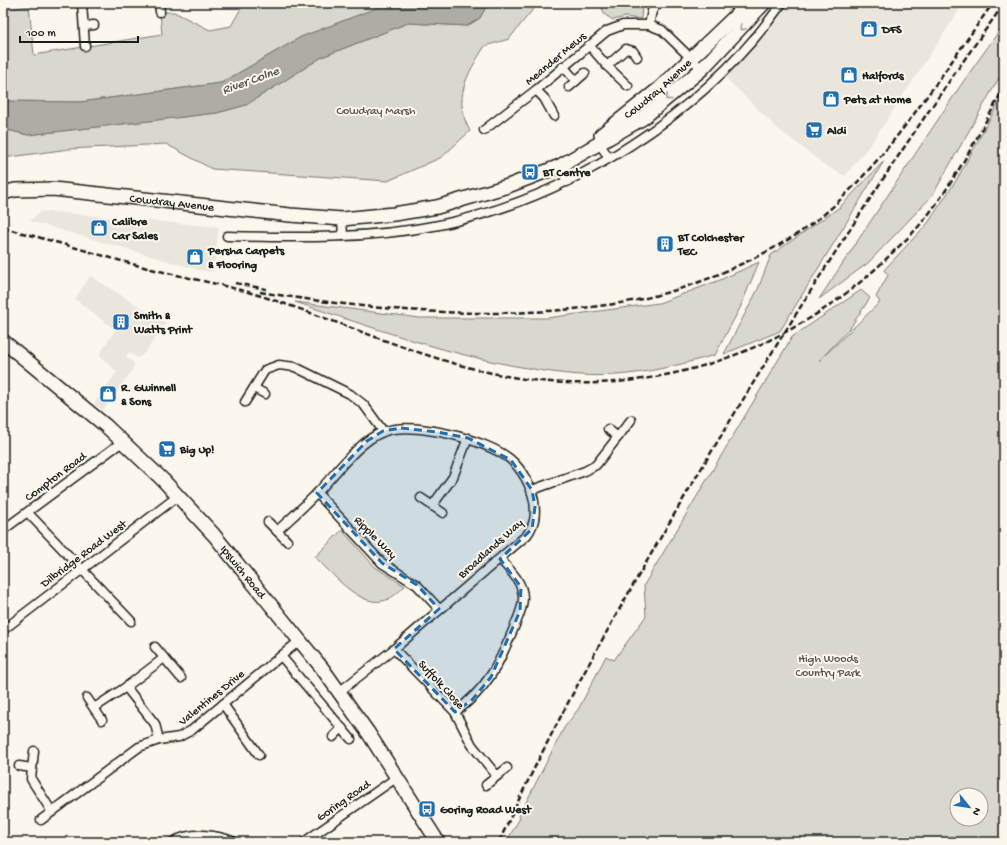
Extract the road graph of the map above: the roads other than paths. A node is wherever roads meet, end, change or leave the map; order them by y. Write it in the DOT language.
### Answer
graph roads {
  1 [pos="82,3"];
  2 [pos="159,3"];
  3 [pos="658,3"];
  4 [pos="749,3"];
  5 [pos="764,3"];
  6 [pos="782,3"];
  7 [pos="160,12"];
  8 [pos="94,25"];
  9 [pos="649,25"];
  10 [pos="84,26"];
  11 [pos="589,45"];
  12 [pos="86,46"];
  13 [pos="637,57"];
  14 [pos="690,59"];
  15 [pos="563,66"];
  16 [pos="606,66"];
  17 [pos="702,69"];
  18 [pos="585,74"];
  19 [pos="576,81"];
  20 [pos="628,86"];
  21 [pos="569,88"];
  22 [pos="536,90"];
  23 [pos="554,116"];
  24 [pos="484,130"];
  25 [pos="599,144"];
  26 [pos="610,157"];
  27 [pos="560,166"];
  28 [pos="567,182"];
  29 [pos="3,193"];
  30 [pos="342,219"];
  31 [pos="227,236"];
  32 [pos="343,236"];
  33 [pos="3,341"];
  34 [pos="254,388"];
  35 [pos="265,394"];
  36 [pos="245,402"];
  37 [pos="631,420"];
  38 [pos="608,429"];
  39 [pos="383,431"];
  40 [pos="618,437"];
  41 [pos="468,438"];
  42 [pos="122,442"];
  43 [pos="532,490"];
  44 [pos="317,493"];
  45 [pos="178,496"];
  46 [pos="421,498"];
  47 [pos="432,506"];
  48 [pos="443,513"];
  49 [pos="30,515"];
  50 [pos="268,522"];
  51 [pos="3,530"];
  52 [pos="277,531"];
  53 [pos="287,541"];
  54 [pos="500,558"];
  55 [pos="82,569"];
  56 [pos="440,609"];
  57 [pos="132,621"];
  58 [pos="3,630"];
  59 [pos="299,641"];
  60 [pos="155,647"];
  61 [pos="394,649"];
  62 [pos="281,656"];
  63 [pos="164,658"];
  64 [pos="182,678"];
  65 [pos="126,687"];
  66 [pos="339,692"];
  67 [pos="87,698"];
  68 [pos="223,704"];
  69 [pos="94,708"];
  70 [pos="455,712"];
  71 [pos="102,720"];
  72 [pos="342,728"];
  73 [pos="333,737"];
  74 [pos="351,739"];
  75 [pos="159,740"];
  76 [pos="34,751"];
  77 [pos="259,755"];
  78 [pos="19,766"];
  79 [pos="32,768"];
  80 [pos="507,768"];
  81 [pos="497,776"];
  82 [pos="396,778"];
  83 [pos="486,785"];
  84 [pos="52,812"];
  85 [pos="41,820"];
  86 [pos="173,842"];
  87 [pos="235,842"];
  88 [pos="304,842"];
  89 [pos="438,842"];
  1 -- 10 [label="street"];
  2 -- 7 [label="street"];
  3 -- 9 [label="street"];
  4 -- 14 [label="main road, Cowdray Avenue"];
  5 -- 17 [label="main road, Cowdray Avenue, one-way"];
  6 -- 26 [label="street"];
  8 -- 10 [label="street"];
  9 -- 11 [label="street, Meander Mews"];
  9 -- 14 [label="street"];
  10 -- 12 [label="street"];
  11 -- 15 [label="street, Meander Mews"];
  11 -- 16 [label="street"];
  13 -- 16 [label="street"];
  14 -- 17 [label="street"];
  14 -- 27 [label="main road, Cowdray Avenue"];
  15 -- 19 [label="street"];
  15 -- 22 [label="street, Meander Mews"];
  16 -- 20 [label="street"];
  17 -- 25 [label="main road, Cowdray Avenue, one-way"];
  18 -- 19 [label="street"];
  19 -- 21 [label="street"];
  22 -- 23 [label="street"];
  22 -- 24 [label="street, Meander Mews"];
  25 -- 26 [label="street"];
  25 -- 27 [label="main road, Cowdray Avenue"];
  26 -- 28 [label="street"];
  27 -- 28 [label="street"];
  27 -- 30 [label="main road, Cowdray Avenue"];
  28 -- 32 [label="street"];
  29 -- 30 [label="main road, Cowdray Avenue"];
  30 -- 32 [label="street"];
  31 -- 32 [label="street"];
  33 -- 42 [label="main road, Ipswich Road"];
  34 -- 35 [label="street"];
  34 -- 36 [label="street"];
  34 -- 39 [label="street"];
  37 -- 40 [label="street"];
  38 -- 40 [label="street"];
  39 -- 41 [label="street, Broadlands Way"];
  39 -- 44 [label="street, Broadlands Way"];
  40 -- 43 [label="street"];
  41 -- 43 [label="street, Broadlands Way"];
  41 -- 47 [label="street"];
  42 -- 45 [label="main road, Ipswich Road"];
  42 -- 51 [label="street, Compton Road"];
  43 -- 54 [label="street, Broadlands Way"];
  44 -- 52 [label="street, Broadlands Way"];
  44 -- 56 [label="street, Ripple Way"];
  45 -- 55 [label="street, Dilbridge Road West"];
  45 -- 59 [label="main road, Ipswich Road"];
  46 -- 47 [label="street"];
  47 -- 48 [label="street"];
  49 -- 55 [label="street"];
  50 -- 52 [label="street"];
  52 -- 53 [label="street"];
  54 -- 56 [label="street, Broadlands Way"];
  54 -- 70 [label="street"];
  55 -- 57 [label="street"];
  55 -- 58 [label="street, Dilbridge Road West"];
  56 -- 61 [label="street, Broadlands Way"];
  59 -- 62 [label="street, Valentines Drive"];
  59 -- 66 [label="main road, Ipswich Road"];
  60 -- 63 [label="street"];
  61 -- 66 [label="street, Broadlands Way"];
  61 -- 70 [label="street, Suffolk Close"];
  62 -- 68 [label="street, Valentines Drive"];
  62 -- 72 [label="street"];
  63 -- 64 [label="street"];
  63 -- 65 [label="street"];
  65 -- 69 [label="street"];
  65 -- 75 [label="street"];
  66 -- 82 [label="main road, Ipswich Road"];
  67 -- 69 [label="street"];
  68 -- 75 [label="street, Valentines Drive"];
  68 -- 77 [label="street"];
  69 -- 71 [label="street"];
  70 -- 81 [label="street, Suffolk Close"];
  72 -- 73 [label="street"];
  72 -- 74 [label="street"];
  75 -- 84 [label="street, Valentines Drive"];
  76 -- 79 [label="street"];
  78 -- 79 [label="street"];
  79 -- 84 [label="street"];
  80 -- 81 [label="street"];
  81 -- 83 [label="street"];
  82 -- 88 [label="street, Goring Road"];
  82 -- 89 [label="main road, Ipswich Road"];
  84 -- 85 [label="street, Valentines Drive"];
  86 -- 87 [label="street"];
}
